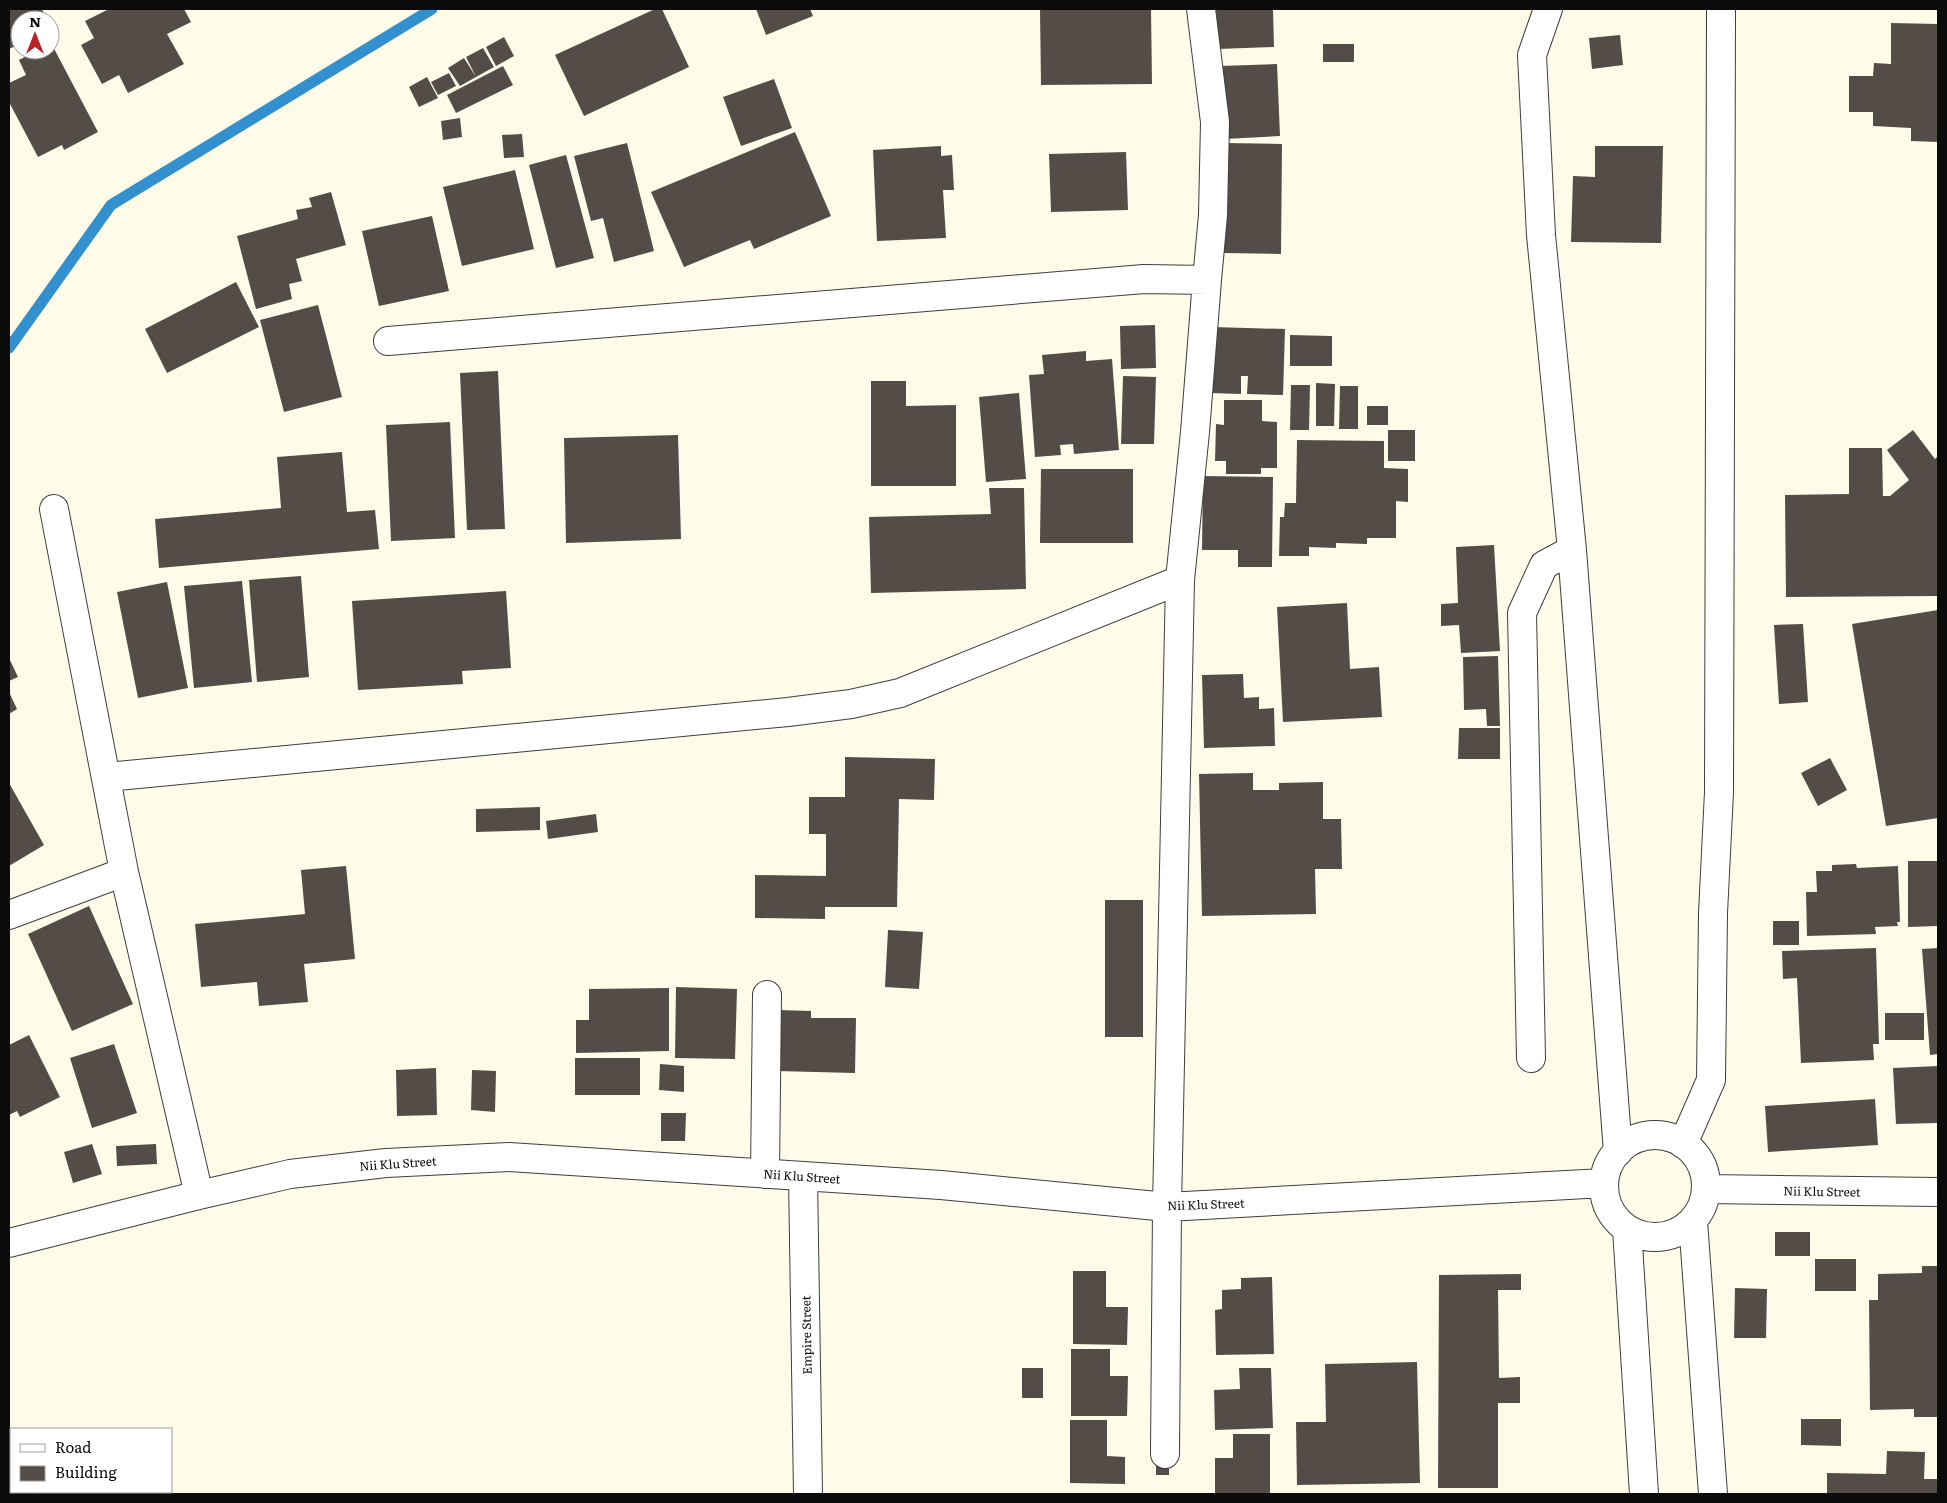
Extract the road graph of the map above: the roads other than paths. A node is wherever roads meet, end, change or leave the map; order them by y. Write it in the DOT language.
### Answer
graph roads {
  1 [pos="1201,9"];
  2 [pos="1548,9"];
  3 [pos="1722,9"];
  4 [pos="1208,280"];
  5 [pos="388,341"];
  6 [pos="54,509"];
  7 [pos="1572,550"];
  8 [pos="1180,580"];
  9 [pos="107,777"];
  10 [pos="124,872"];
  11 [pos="9,915"];
  12 [pos="767,995"];
  13 [pos="1531,1058"];
  14 [pos="1684,1144"];
  15 [pos="1618,1152"];
  16 [pos="765,1174"];
  17 [pos="803,1176"];
  18 [pos="1604,1183"];
  19 [pos="1706,1189"];
  20 [pos="1938,1192"];
  21 [pos="198,1195"];
  22 [pos="1167,1207"];
  23 [pos="1692,1222"];
  24 [pos="1627,1229"];
  25 [pos="9,1243"];
  26 [pos="1165,1454"];
  27 [pos="808,1494"];
  28 [pos="1644,1494"];
  29 [pos="1713,1494"];
  1 -- 4 [label="street"];
  2 -- 7 [label="street"];
  3 -- 14 [label="street"];
  4 -- 5 [label="street"];
  4 -- 8 [label="street"];
  6 -- 9 [label="street"];
  7 -- 13 [label="street"];
  7 -- 15 [label="street"];
  8 -- 9 [label="street"];
  8 -- 22 [label="street"];
  9 -- 10 [label="street"];
  10 -- 11 [label="street"];
  10 -- 21 [label="street"];
  12 -- 16 [label="street"];
  14 -- 15 [label="street"];
  14 -- 19 [label="street"];
  15 -- 18 [label="street"];
  16 -- 17 [label="street, Nii Klu Street"];
  16 -- 21 [label="street, Nii Klu Street"];
  17 -- 22 [label="street, Nii Klu Street"];
  17 -- 27 [label="street, Empire Street"];
  18 -- 22 [label="street, Nii Klu Street"];
  18 -- 24 [label="street"];
  19 -- 20 [label="street, Nii Klu Street"];
  19 -- 23 [label="street"];
  21 -- 25 [label="street, Nii Klu Street"];
  22 -- 26 [label="street"];
  23 -- 24 [label="street"];
  23 -- 29 [label="street"];
  24 -- 28 [label="street"];
}
